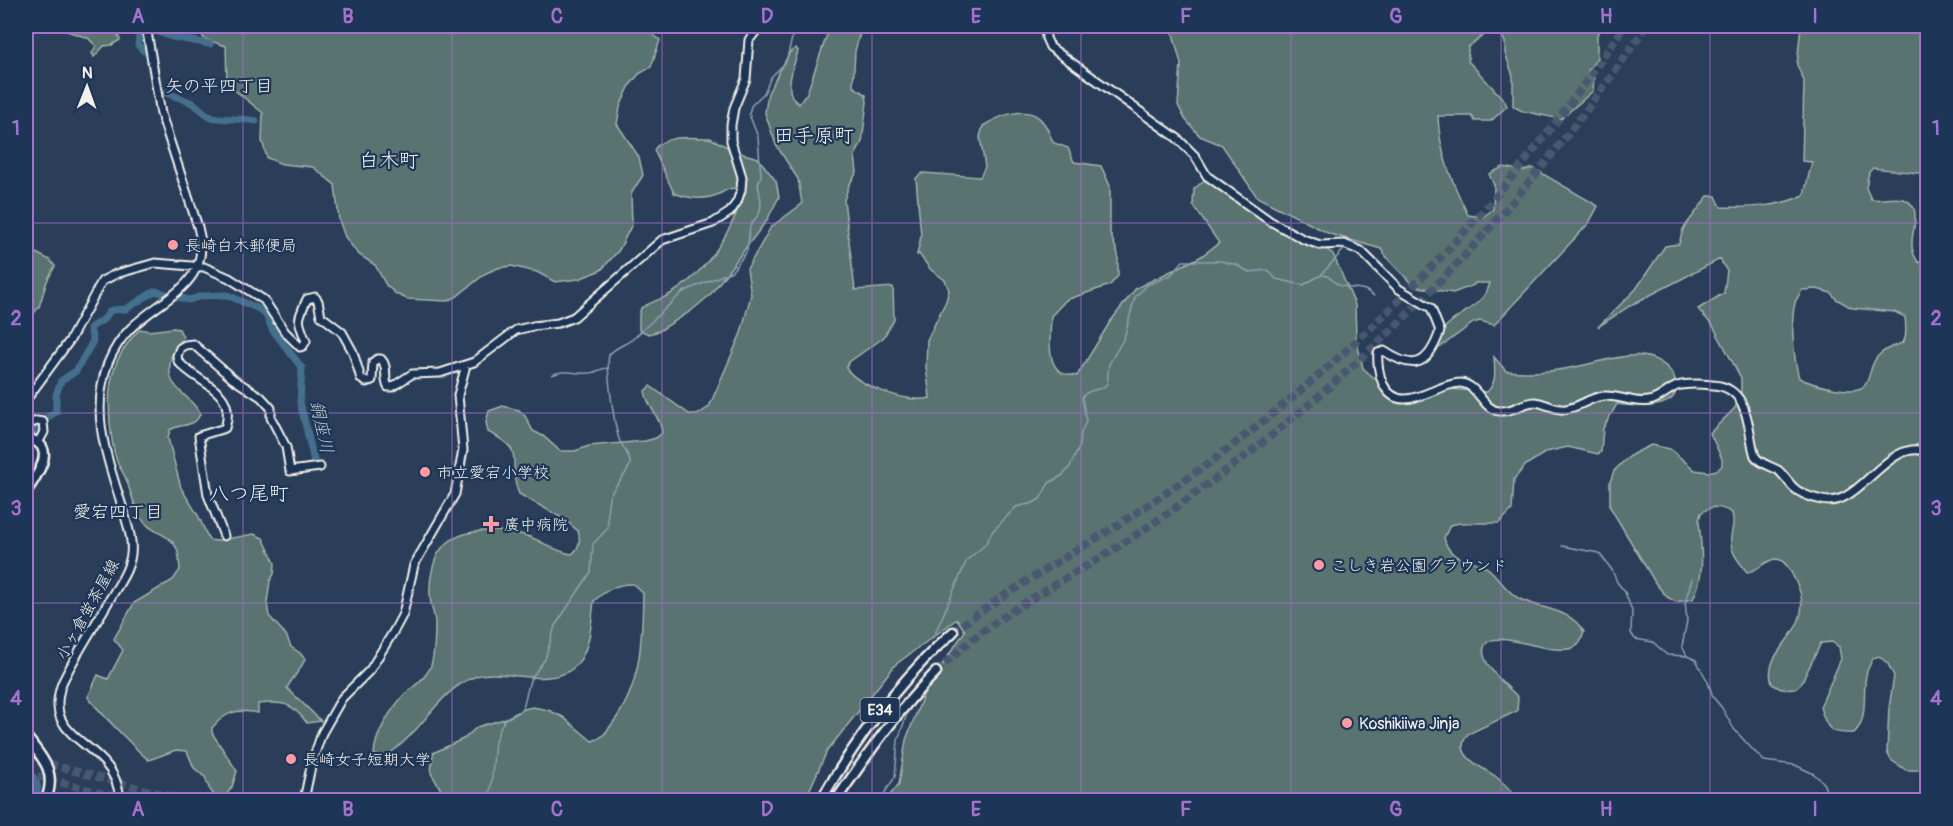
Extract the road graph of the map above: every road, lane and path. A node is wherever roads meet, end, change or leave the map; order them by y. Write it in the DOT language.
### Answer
graph roads {
  1 [pos="146,26"];
  2 [pos="760,26"];
  3 [pos="1045,26"];
  4 [pos="196,266"];
  5 [pos="466,365"];
  6 [pos="26,400"];
  7 [pos="26,425"];
  8 [pos="31,440"];
  9 [pos="1928,452"];
  10 [pos="320,467"];
  11 [pos="26,492"];
  12 [pos="224,536"];
  13 [pos="953,632"];
  14 [pos="936,672"];
  15 [pos="26,736"];
  16 [pos="859,766"];
  17 [pos="46,801"];
  18 [pos="120,801"];
  19 [pos="304,801"];
  20 [pos="821,801"];
  21 [pos="836,801"];
  22 [pos="843,801"];
  1 -- 4 [label="street, 小ヶ倉蛍茶屋線"];
  2 -- 5 [label="street"];
  3 -- 9 [label="street"];
  4 -- 5 [label="street"];
  4 -- 6 [label="street"];
  4 -- 18 [label="street, 小ヶ倉蛍茶屋線"];
  5 -- 19 [label="street"];
  7 -- 8 [label="street"];
  8 -- 11 [label="highway"];
  10 -- 12 [label="street"];
  13 -- 20 [label="highway, E34"];
  14 -- 16 [label="highway, E34"];
  15 -- 17 [label="highway"];
  16 -- 21 [label="highway, E34"];
  16 -- 22 [label="highway"];
}
